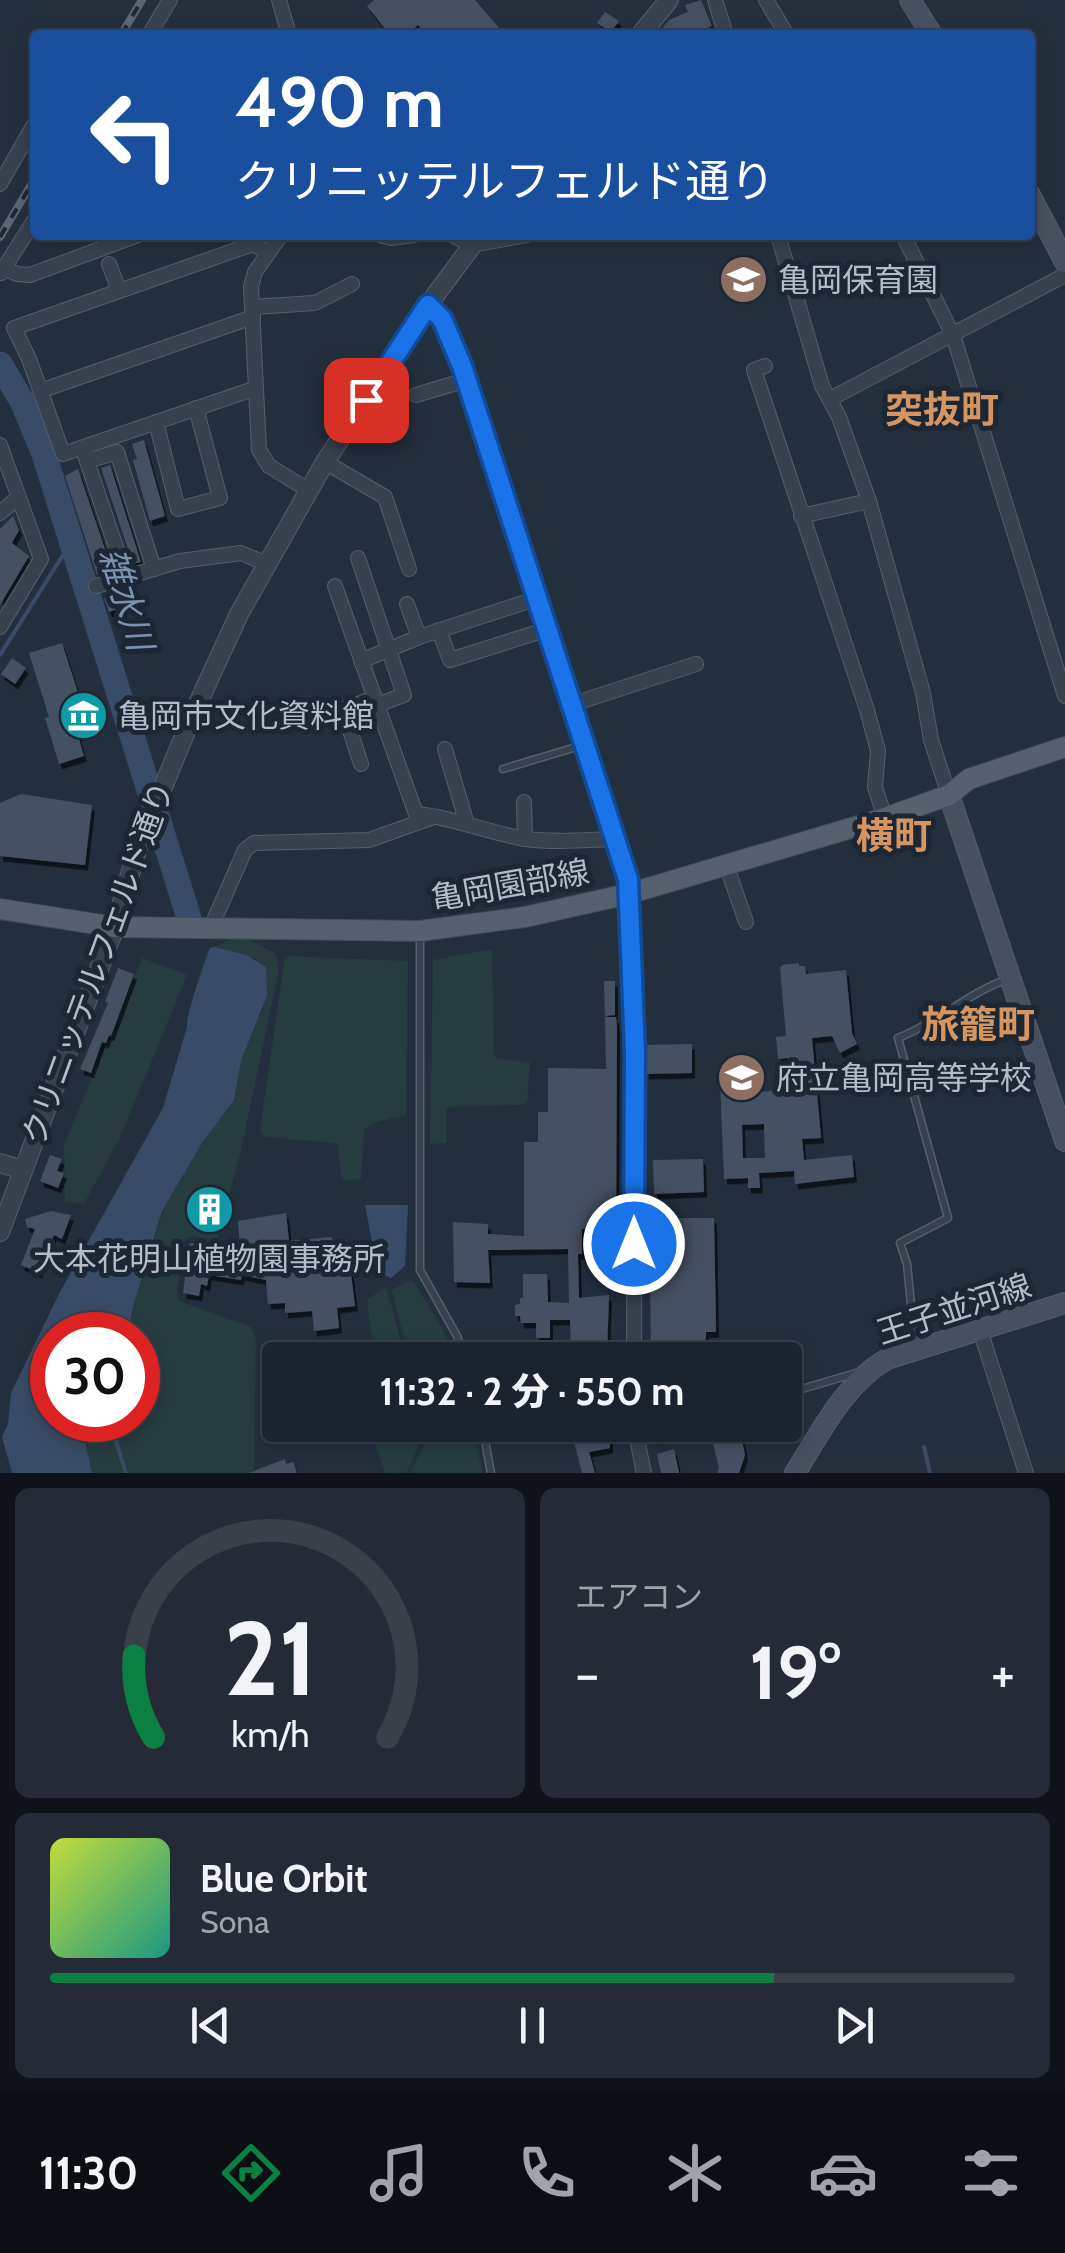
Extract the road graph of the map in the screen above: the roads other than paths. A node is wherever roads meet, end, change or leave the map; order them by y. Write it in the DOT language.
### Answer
graph roads {
  1 [pos="170,0"];
  2 [pos="280,0"];
  3 [pos="669,0"];
  4 [pos="715,0"];
  5 [pos="766,0"];
  6 [pos="918,2"];
  7 [pos="153,30"];
  8 [pos="288,30"];
  9 [pos="644,30"];
  10 [pos="724,30"];
  11 [pos="785,30"];
  12 [pos="930,30"];
  13 [pos="30,132"];
  14 [pos="0,184"];
  15 [pos="1035,204"];
  16 [pos="30,227"];
  17 [pos="104,240"];
  18 [pos="277,240"];
  19 [pos="476,240"];
  20 [pos="779,240"];
  21 [pos="905,240"];
  22 [pos="267,252"];
  23 [pos="1064,262"];
  24 [pos="109,264"];
  25 [pos="2,272"];
  26 [pos="352,284"];
  27 [pos="119,290"];
  28 [pos="428,305"];
  29 [pos="252,312"];
  30 [pos="952,334"];
  31 [pos="765,366"];
  32 [pos="466,380"];
  33 [pos="256,388"];
  34 [pos="40,391"];
  35 [pos="416,395"];
  36 [pos="830,399"];
  37 [pos="196,408"];
  38 [pos="156,422"];
  39 [pos="0,445"];
  40 [pos="85,454"];
  41 [pos="325,462"];
  42 [pos="308,490"];
  43 [pos="19,497"];
  44 [pos="869,501"];
  45 [pos="0,513"];
  46 [pos="801,516"];
  47 [pos="358,558"];
  48 [pos="267,564"];
  49 [pos="154,569"];
  50 [pos="409,569"];
  51 [pos="126,577"];
  52 [pos="96,586"];
  53 [pos="334,586"];
  54 [pos="535,599"];
  55 [pos="407,604"];
  56 [pos="0,627"];
  57 [pos="440,630"];
  58 [pos="545,630"];
  59 [pos="419,637"];
  60 [pos="389,650"];
  61 [pos="360,661"];
  62 [pos="696,664"];
  63 [pos="1065,696"];
  64 [pos="376,702"];
  65 [pos="570,705"];
  66 [pos="583,744"];
  67 [pos="1065,746"];
  68 [pos="445,749"];
  69 [pos="361,764"];
  70 [pos="503,769"];
  71 [pos="949,795"];
  72 [pos="524,802"];
  73 [pos="437,816"];
  74 [pos="884,818"];
  75 [pos="468,824"];
  76 [pos="525,838"];
  77 [pos="614,839"];
  78 [pos="726,867"];
  79 [pos="628,894"];
  80 [pos="0,909"];
  81 [pos="746,922"];
  82 [pos="211,926"];
  83 [pos="115,927"];
  84 [pos="420,931"];
  85 [pos="1011,978"];
  86 [pos="1065,1141"];
  87 [pos="0,1164"];
  88 [pos="22,1170"];
  89 [pos="0,1232"];
  90 [pos="1065,1303"];
  91 [pos="980,1330"];
  92 [pos="459,1342"];
  93 [pos="634,1342"];
  94 [pos="915,1350"];
  95 [pos="869,1369"];
  96 [pos="802,1389"];
  97 [pos="485,1442"];
  98 [pos="638,1442"];
  99 [pos="491,1473"];
  100 [pos="644,1473"];
  101 [pos="795,1473"];
  102 [pos="1026,1473"];
  1 -- 7 [label="street"];
  2 -- 8 [label="street"];
  3 -- 9 [label="street"];
  4 -- 10 [label="street"];
  5 -- 11 [label="street"];
  6 -- 12 [label="main road"];
  13 -- 14 [label="street"];
  15 -- 23 [label="main road"];
  16 -- 25 [label="street"];
  17 -- 25 [label="street"];
  18 -- 22 [label="street"];
  19 -- 28 [label="street, クリニッテルフェルド通り"];
  20 -- 36 [label="street"];
  21 -- 30 [label="street"];
  22 -- 27 [label="street"];
  22 -- 29 [label="street"];
  23 -- 30 [label="street"];
  24 -- 27 [label="street"];
  26 -- 29 [label="street"];
  27 -- 34 [label="street"];
  28 -- 32 [label="street"];
  28 -- 41 [label="street, クリニッテルフェルド通り"];
  29 -- 33 [label="street"];
  29 -- 34 [label="street"];
  30 -- 36 [label="street"];
  30 -- 63 [label="street"];
  31 -- 46 [label="street"];
  32 -- 35 [label="street"];
  32 -- 54 [label="street"];
  33 -- 37 [label="street"];
  33 -- 42 [label="street"];
  34 -- 40 [label="street"];
  36 -- 44 [label="street"];
  37 -- 38 [label="street"];
  37 -- 38 [label="street"];
  38 -- 40 [label="street"];
  39 -- 43 [label="street"];
  40 -- 49 [label="street"];
  40 -- 51 [label="street"];
  41 -- 42 [label="street, クリニッテルフェルド通り"];
  41 -- 50 [label="street"];
  42 -- 48 [label="street, クリニッテルフェルド通り"];
  43 -- 45 [label="street"];
  43 -- 56 [label="street"];
  44 -- 46 [label="street"];
  44 -- 71 [label="street"];
  46 -- 74 [label="street"];
  47 -- 60 [label="street"];
  48 -- 49 [label="street"];
  48 -- 83 [label="street, クリニッテルフェルド通り"];
  49 -- 51 [label="street"];
  51 -- 52 [label="street"];
  53 -- 61 [label="street"];
  54 -- 57 [label="street"];
  54 -- 58 [label="street"];
  55 -- 59 [label="street"];
  57 -- 58 [label="street"];
  57 -- 59 [label="street"];
  58 -- 65 [label="street"];
  59 -- 60 [label="street"];
  60 -- 61 [label="street"];
  60 -- 64 [label="street"];
  61 -- 64 [label="street"];
  62 -- 65 [label="street"];
  64 -- 69 [label="street"];
  64 -- 73 [label="street"];
  65 -- 66 [label="street"];
  66 -- 70 [label="lane"];
  66 -- 77 [label="street"];
  67 -- 71 [label="main road, 亀岡園部線"];
  68 -- 75 [label="street"];
  71 -- 74 [label="main road, 亀岡園部線"];
  71 -- 85 [label="main road"];
  72 -- 76 [label="street"];
  73 -- 75 [label="street"];
  73 -- 82 [label="street"];
  74 -- 78 [label="main road, 亀岡園部線"];
  75 -- 76 [label="street"];
  76 -- 77 [label="street"];
  77 -- 79 [label="street"];
  78 -- 79 [label="main road, 亀岡園部線"];
  78 -- 81 [label="street"];
  79 -- 84 [label="main road, 亀岡園部線"];
  79 -- 93 [label="street"];
  80 -- 83 [label="main road, 亀岡園部線"];
  82 -- 83 [label="main road, 亀岡園部線"];
  82 -- 84 [label="main road, 亀岡園部線"];
  83 -- 88 [label="street, クリニッテルフェルド通り"];
  84 -- 92 [label="lane"];
  85 -- 86 [label="main road"];
  85 -- 94 [label="lane"];
  87 -- 88 [label="street"];
  88 -- 89 [label="street, クリニッテルフェルド通り"];
  90 -- 91 [label="main road, 王子並河線"];
  91 -- 94 [label="main road, 王子並河線"];
  91 -- 102 [label="street"];
  94 -- 95 [label="main road, 王子並河線"];
  95 -- 96 [label="lane"];
  95 -- 101 [label="main road, 王子並河線"];
  97 -- 99 [label="lane"];
  98 -- 100 [label="street"];
}
